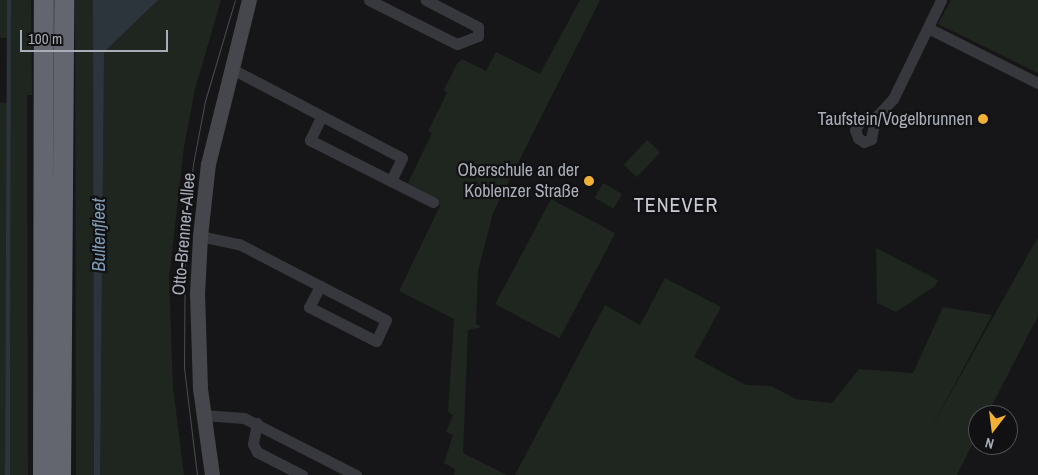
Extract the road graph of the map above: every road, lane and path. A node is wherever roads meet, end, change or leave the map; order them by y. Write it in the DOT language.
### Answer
graph roads {
  1 [pos="44,0"];
  2 [pos="64,0"];
  3 [pos="249,0"];
  4 [pos="369,0"];
  5 [pos="426,0"];
  6 [pos="941,0"];
  7 [pos="928,28"];
  8 [pos="230,68"];
  9 [pos="1038,83"];
  10 [pos="321,117"];
  11 [pos="875,118"];
  12 [pos="391,181"];
  13 [pos="432,202"];
  14 [pos="200,236"];
  15 [pos="320,286"];
  16 [pos="202,415"];
  17 [pos="257,423"];
  18 [pos="43,475"];
  19 [pos="61,475"];
  20 [pos="212,475"];
  21 [pos="302,475"];
  22 [pos="356,475"];
  1 -- 18 [label="highway"];
  2 -- 19 [label="highway"];
  3 -- 8 [label="street, Otto-Brenner-Allee"];
  4 -- 5 [label="street"];
  6 -- 7 [label="street"];
  7 -- 9 [label="street"];
  7 -- 11 [label="street"];
  8 -- 10 [label="street"];
  8 -- 14 [label="street, Otto-Brenner-Allee"];
  10 -- 12 [label="street"];
  10 -- 12 [label="street"];
  12 -- 13 [label="street"];
  14 -- 15 [label="street"];
  14 -- 16 [label="street, Otto-Brenner-Allee"];
  15 -- 15 [label="street"];
  16 -- 17 [label="street"];
  16 -- 20 [label="street, Otto-Brenner-Allee"];
  17 -- 21 [label="street"];
  17 -- 22 [label="street"];
}
